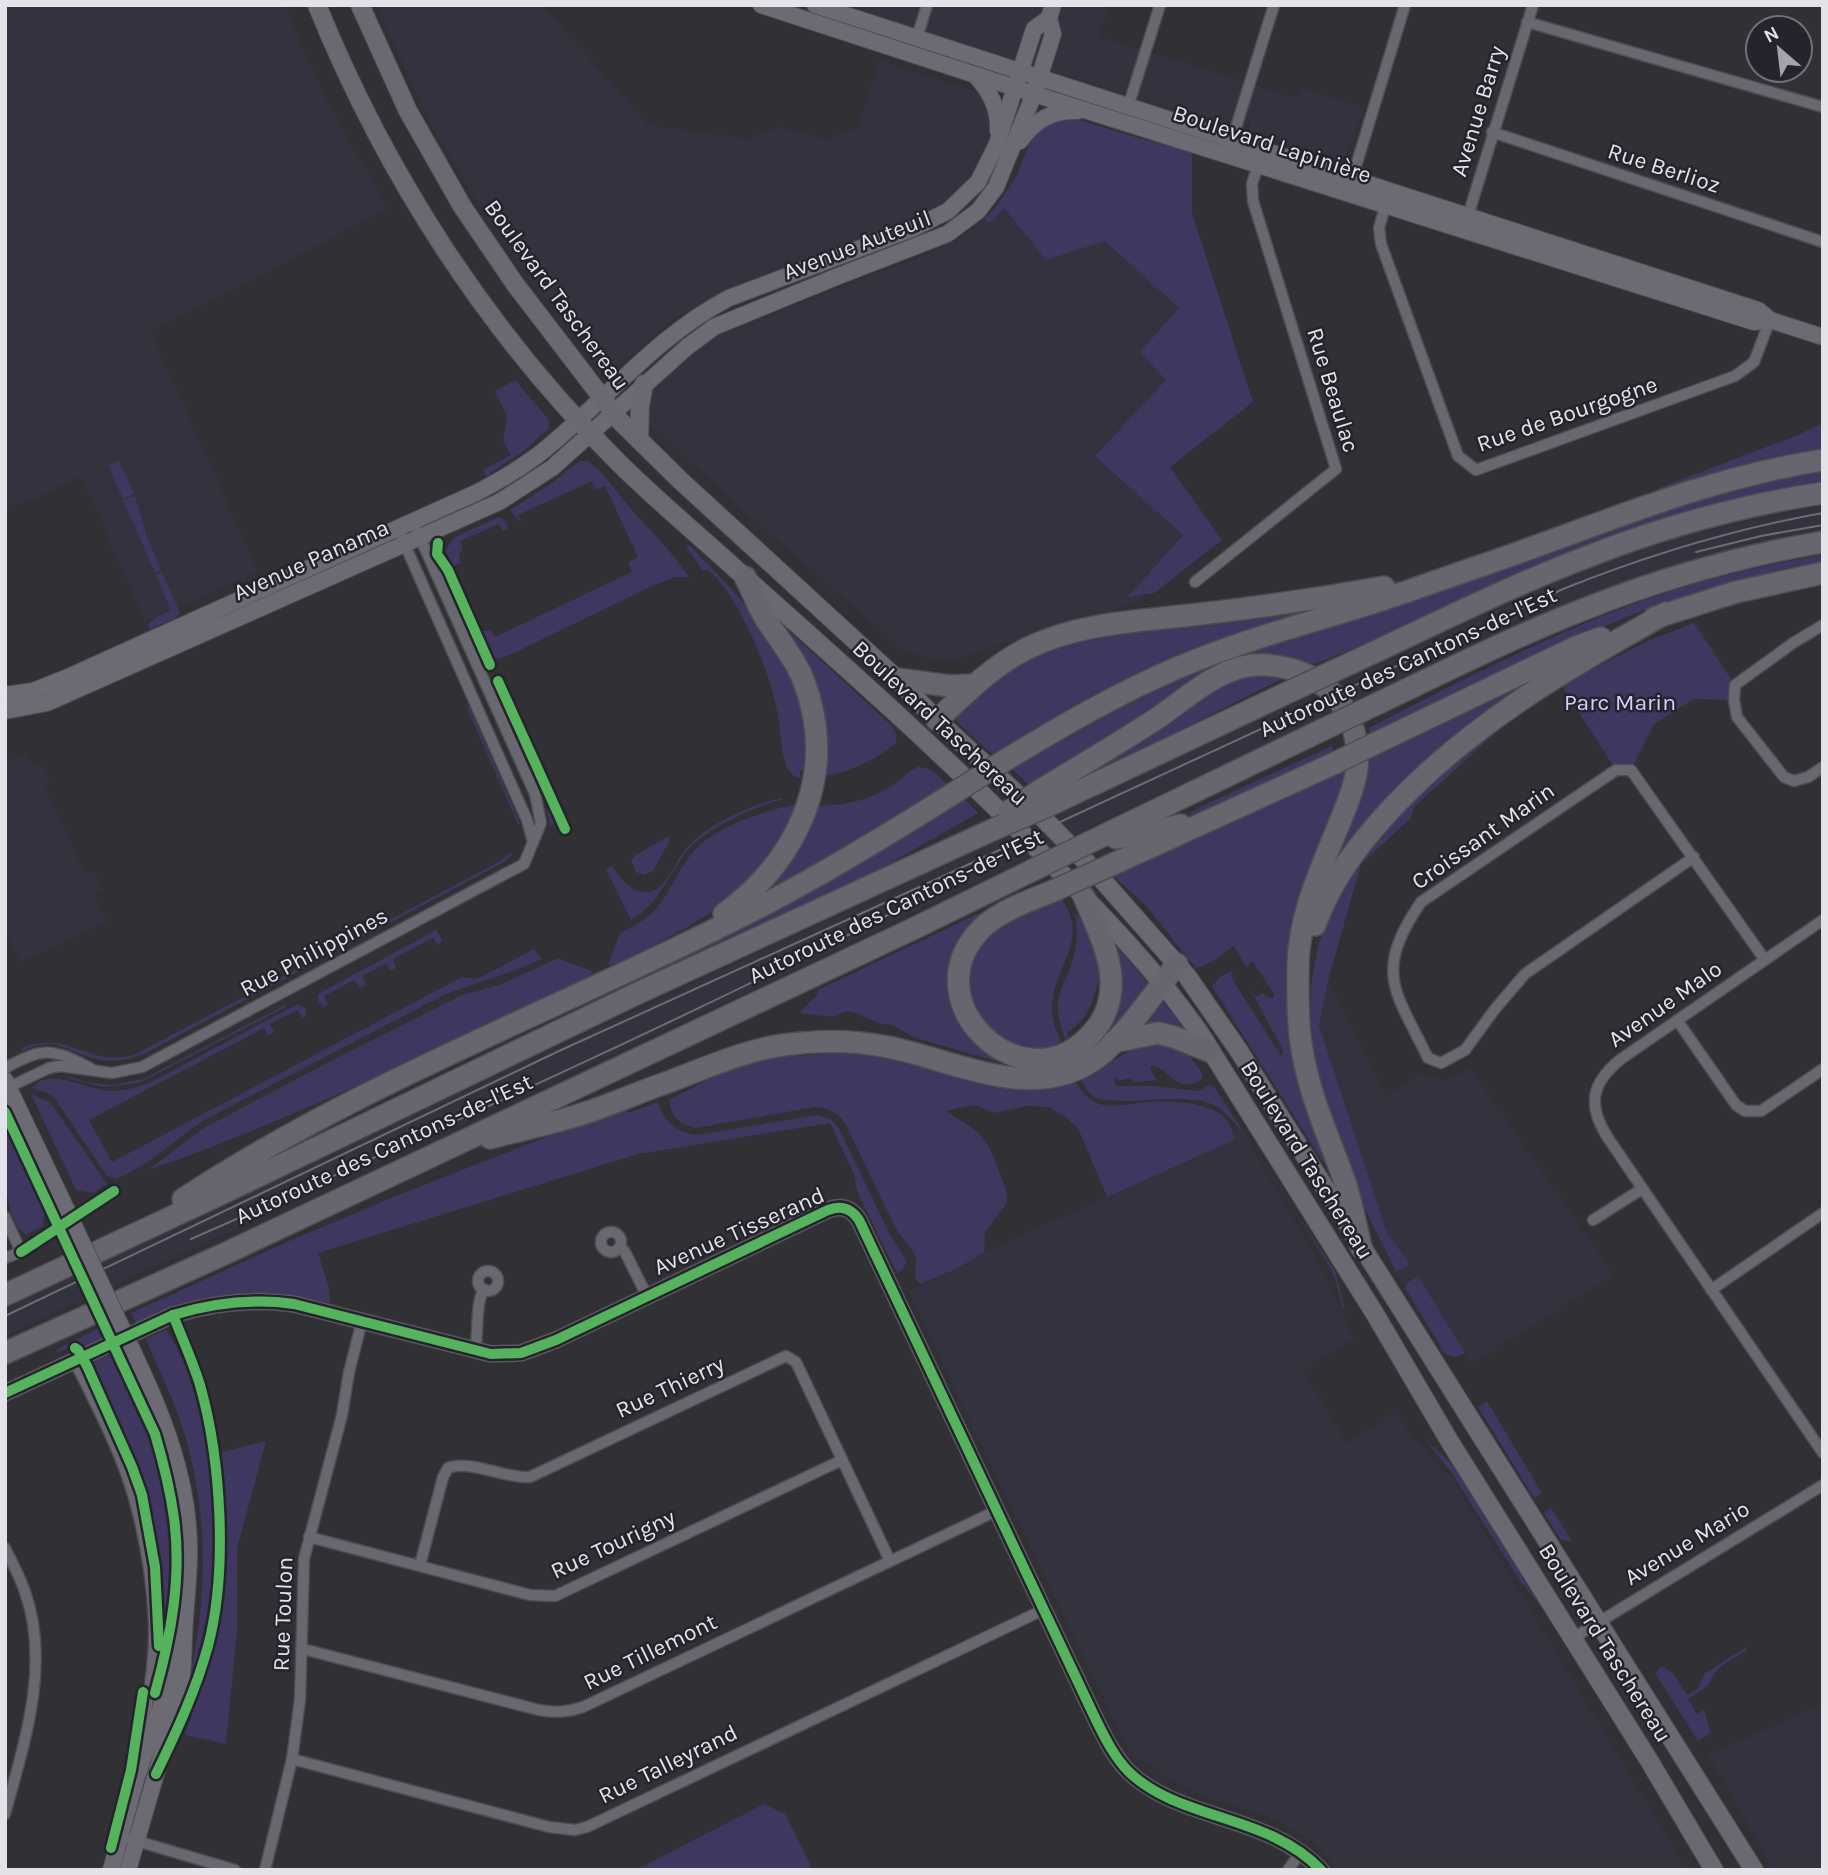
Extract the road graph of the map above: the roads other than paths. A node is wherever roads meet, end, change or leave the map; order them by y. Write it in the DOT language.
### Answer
graph roads {
  1 [pos="317,5"];
  2 [pos="360,5"];
  3 [pos="761,5"];
  4 [pos="816,5"];
  5 [pos="927,5"];
  6 [pos="1160,5"];
  7 [pos="1274,5"];
  8 [pos="1405,5"];
  9 [pos="1533,5"];
  10 [pos="1051,12"];
  11 [pos="1527,23"];
  12 [pos="917,38"];
  13 [pos="975,74"];
  14 [pos="1039,78"];
  15 [pos="1016,79"];
  16 [pos="1034,94"];
  17 [pos="1128,107"];
  18 [pos="1823,107"];
  19 [pos="1093,111"];
  20 [pos="1493,132"];
  21 [pos="1233,140"];
  22 [pos="997,144"];
  23 [pos="1260,157"];
  24 [pos="1007,160"];
  25 [pos="1352,179"];
  26 [pos="1388,198"];
  27 [pos="1466,223"];
  28 [pos="1823,243"];
  29 [pos="1770,320"];
  30 [pos="1823,337"];
  31 [pos="644,384"];
  32 [pos="601,397"];
  33 [pos="613,412"];
  34 [pos="578,420"];
  35 [pos="590,433"];
  36 [pos="639,440"];
  37 [pos="1823,460"];
  38 [pos="1823,493"];
  39 [pos="416,529"];
  40 [pos="401,536"];
  41 [pos="1823,542"];
  42 [pos="1823,573"];
  43 [pos="1452,574"];
  44 [pos="745,576"];
  45 [pos="1195,582"];
  46 [pos="1666,613"];
  47 [pos="1823,625"];
  48 [pos="897,680"];
  49 [pos="973,685"];
  50 [pos="5,695"];
  51 [pos="5,711"];
  52 [pos="937,720"];
  53 [pos="919,736"];
  54 [pos="1823,767"];
  55 [pos="1046,798"];
  56 [pos="1230,810"];
  57 [pos="533,842"];
  58 [pos="1090,842"];
  59 [pos="1694,857"];
  60 [pos="1084,897"];
  61 [pos="1823,920"];
  62 [pos="658,956"];
  63 [pos="1765,960"];
  64 [pos="1177,964"];
  65 [pos="1162,983"];
  66 [pos="1298,991"];
  67 [pos="1677,1020"];
  68 [pos="1113,1042"];
  69 [pos="1209,1051"];
  70 [pos="5,1068"];
  71 [pos="1823,1069"];
  72 [pos="98,1072"];
  73 [pos="7,1084"];
  74 [pos="439,1151"];
  75 [pos="1642,1188"];
  76 [pos="1822,1216"];
  77 [pos="5,1217"];
  78 [pos="1593,1220"];
  79 [pos="124,1238"];
  80 [pos="620,1246"];
  81 [pos="1361,1247"];
  82 [pos="5,1258"];
  83 [pos="484,1289"];
  84 [pos="1711,1290"];
  85 [pos="5,1294"];
  86 [pos="648,1296"];
  87 [pos="173,1315"];
  88 [pos="362,1321"];
  89 [pos="475,1350"];
  90 [pos="5,1353"];
  91 [pos="74,1360"];
  92 [pos="5,1393"];
  93 [pos="1823,1453"];
  94 [pos="842,1460"];
  95 [pos="1823,1485"];
  96 [pos="996,1511"];
  97 [pos="309,1537"];
  98 [pos="5,1548"];
  99 [pos="890,1562"];
  100 [pos="420,1565"];
  101 [pos="1043,1610"];
  102 [pos="1598,1622"];
  103 [pos="184,1635"];
  104 [pos="1573,1637"];
  105 [pos="303,1649"];
  106 [pos="292,1759"];
  107 [pos="156,1774"];
  108 [pos="137,1776"];
  109 [pos="5,1814"];
  110 [pos="128,1839"];
  111 [pos="1301,1852"];
  112 [pos="111,1870"];
  113 [pos="128,1870"];
  114 [pos="235,1870"];
  115 [pos="265,1870"];
  116 [pos="1288,1870"];
  117 [pos="1321,1870"];
  118 [pos="1714,1870"];
  119 [pos="1754,1870"];
  1 -- 34 [label="main road, Boulevard Taschereau"];
  2 -- 32 [label="main road, Boulevard Taschereau"];
  3 -- 13 [label="street, Boulevard Lapinière"];
  4 -- 12 [label="street, Boulevard Lapinière"];
  5 -- 12 [label="street"];
  6 -- 17 [label="street"];
  7 -- 21 [label="street"];
  8 -- 25 [label="street"];
  9 -- 11 [label="street, Avenue Barry"];
  10 -- 14 [label="street, Avenue Auteuil"];
  10 -- 15 [label="street, Avenue Auteuil"];
  11 -- 18 [label="street"];
  11 -- 20 [label="street, Avenue Barry"];
  12 -- 15 [label="street, Boulevard Lapinière"];
  13 -- 15 [label="street, Boulevard Lapinière"];
  13 -- 22 [label="street"];
  14 -- 15 [label="street, Boulevard Lapinière"];
  14 -- 16 [label="street, Avenue Auteuil"];
  14 -- 17 [label="street, Boulevard Lapinière"];
  15 -- 16 [label="street, Boulevard Lapinière"];
  15 -- 22 [label="street, Avenue Auteuil"];
  16 -- 19 [label="street, Boulevard Lapinière"];
  16 -- 24 [label="street, Avenue Auteuil"];
  17 -- 21 [label="street, Boulevard Lapinière"];
  19 -- 23 [label="street, Boulevard Lapinière"];
  19 -- 24 [label="street"];
  20 -- 27 [label="street, Avenue Barry"];
  20 -- 28 [label="street, Rue Berlioz"];
  21 -- 23 [label="street, Boulevard Lapinière"];
  22 -- 32 [label="street, Avenue Auteuil"];
  23 -- 25 [label="street, Boulevard Lapinière"];
  23 -- 26 [label="street, Boulevard Lapinière"];
  23 -- 45 [label="street, Rue Beaulac"];
  24 -- 31 [label="street, Avenue Auteuil"];
  25 -- 26 [label="street, Boulevard Lapinière"];
  26 -- 27 [label="street, Boulevard Lapinière"];
  26 -- 29 [label="street, Rue de Bourgogne"];
  27 -- 29 [label="street, Boulevard Lapinière"];
  29 -- 30 [label="street, Boulevard Lapinière"];
  31 -- 33 [label="street, Avenue Auteuil"];
  31 -- 36 [label="main road"];
  32 -- 33 [label="main road, Boulevard Taschereau"];
  32 -- 34 [label="street, Avenue Panama"];
  33 -- 35 [label="street, Avenue Panama"];
  33 -- 36 [label="main road, Boulevard Taschereau"];
  34 -- 35 [label="main road, Boulevard Taschereau"];
  34 -- 39 [label="street, Avenue Panama"];
  35 -- 39 [label="street, Avenue Panama"];
  35 -- 44 [label="main road, Boulevard Taschereau"];
  36 -- 48 [label="main road, Boulevard Taschereau"];
  37 -- 43 [label="highway"];
  38 -- 55 [label="highway, Autoroute des Cantons-de-l'Est, bridge"];
  39 -- 40 [label="street, Avenue Panama"];
  39 -- 57 [label="street, Rue Philippines"];
  40 -- 50 [label="street, Avenue Panama"];
  40 -- 51 [label="street, Avenue Panama"];
  40 -- 57 [label="street"];
  41 -- 58 [label="highway, Autoroute des Cantons-de-l'Est, bridge"];
  42 -- 46 [label="highway"];
  43 -- 49 [label="highway"];
  43 -- 62 [label="highway, bridge"];
  44 -- 53 [label="main road, Boulevard Taschereau"];
  44 -- 62 [label="highway"];
  46 -- 56 [label="highway, bridge"];
  46 -- 66 [label="highway"];
  47 -- 54 [label="street"];
  48 -- 49 [label="highway"];
  48 -- 52 [label="main road, Boulevard Taschereau"];
  49 -- 52 [label="highway"];
  52 -- 53 [label="main road"];
  52 -- 64 [label="main road, Boulevard Taschereau"];
  53 -- 60 [label="main road, Boulevard Taschereau"];
  55 -- 66 [label="highway"];
  55 -- 79 [label="highway, Autoroute des Cantons-de-l'Est, bridge"];
  56 -- 58 [label="highway"];
  56 -- 60 [label="highway, bridge"];
  57 -- 72 [label="street, Rue Philippines"];
  58 -- 74 [label="highway, Autoroute des Cantons-de-l'Est, bridge"];
  59 -- 59 [label="street, Croissant Marin"];
  59 -- 63 [label="street, Croissant Marin"];
  60 -- 65 [label="main road, Boulevard Taschereau"];
  61 -- 63 [label="street, Avenue Malo"];
  62 -- 79 [label="highway"];
  63 -- 67 [label="street, Avenue Malo"];
  64 -- 65 [label="highway"];
  64 -- 81 [label="main road, Boulevard Taschereau"];
  65 -- 68 [label="highway"];
  65 -- 69 [label="main road, Boulevard Taschereau"];
  66 -- 81 [label="highway"];
  67 -- 71 [label="street"];
  67 -- 75 [label="street, Avenue Malo"];
  68 -- 69 [label="highway"];
  68 -- 74 [label="highway"];
  69 -- 104 [label="main road, Boulevard Taschereau"];
  70 -- 72 [label="street"];
  72 -- 73 [label="street, Rue Philippines"];
  73 -- 103 [label="street, bridge"];
  74 -- 90 [label="highway, Autoroute des Cantons-de-l'Est"];
  75 -- 78 [label="street"];
  75 -- 84 [label="street, Avenue Malo"];
  76 -- 84 [label="street"];
  77 -- 82 [label="street"];
  79 -- 85 [label="highway, Autoroute des Cantons-de-l'Est"];
  80 -- 86 [label="street"];
  81 -- 102 [label="main road, Boulevard Taschereau"];
  83 -- 89 [label="street"];
  84 -- 93 [label="street, Avenue Malo"];
  86 -- 89 [label="street, Avenue Tisserand"];
  86 -- 96 [label="street, Avenue Tisserand"];
  87 -- 88 [label="street, Avenue Tisserand"];
  87 -- 91 [label="street, Avenue Tisserand"];
  87 -- 107 [label="street"];
  88 -- 89 [label="street, Avenue Tisserand"];
  88 -- 97 [label="street, Rue Toulon"];
  91 -- 92 [label="street, Avenue Tisserand"];
  91 -- 108 [label="street"];
  94 -- 99 [label="street, Rue Thierry"];
  94 -- 100 [label="street, Rue Tourigny"];
  94 -- 100 [label="street, Rue Thierry"];
  95 -- 102 [label="street, Avenue Mario"];
  96 -- 99 [label="street, Rue Tillemont"];
  96 -- 101 [label="street, Avenue Tisserand"];
  97 -- 100 [label="street, Rue Tourigny"];
  97 -- 105 [label="street, Rue Toulon"];
  98 -- 109 [label="street"];
  99 -- 105 [label="street, Rue Tillemont"];
  101 -- 106 [label="street, Rue Talleyrand"];
  101 -- 111 [label="street, Avenue Tisserand"];
  102 -- 104 [label="street, Avenue Mario"];
  102 -- 119 [label="main road, Boulevard Taschereau"];
  103 -- 107 [label="street"];
  103 -- 108 [label="street"];
  104 -- 118 [label="main road, Boulevard Taschereau"];
  105 -- 106 [label="street, Rue Toulon"];
  106 -- 115 [label="street, Rue Toulon"];
  107 -- 110 [label="street"];
  108 -- 110 [label="street"];
  110 -- 112 [label="street"];
  110 -- 113 [label="street"];
  110 -- 114 [label="street"];
  111 -- 116 [label="street"];
  111 -- 117 [label="street, Avenue Tisserand"];
}
